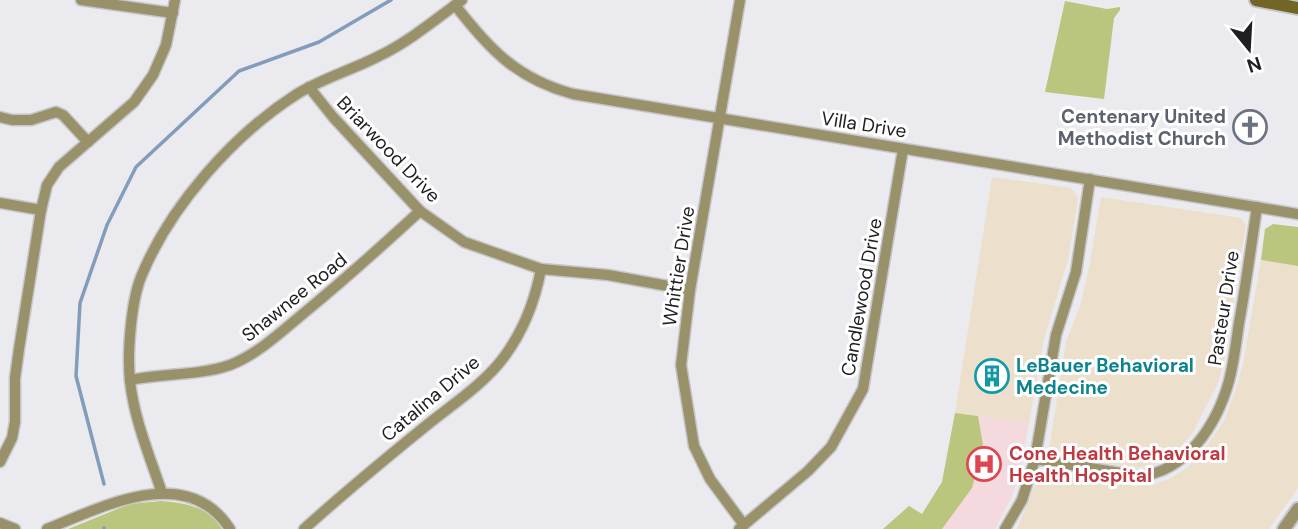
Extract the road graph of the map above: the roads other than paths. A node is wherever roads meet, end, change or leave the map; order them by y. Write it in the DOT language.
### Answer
graph roads {
  1 [pos="81,0"];
  2 [pos="176,0"];
  3 [pos="740,0"];
  4 [pos="1256,0"];
  5 [pos="458,3"];
  6 [pos="1298,8"];
  7 [pos="173,13"];
  8 [pos="309,87"];
  9 [pos="0,117"];
  10 [pos="721,119"];
  11 [pos="88,142"];
  12 [pos="904,149"];
  13 [pos="1090,179"];
  14 [pos="0,203"];
  15 [pos="1257,207"];
  16 [pos="41,210"];
  17 [pos="420,211"];
  18 [pos="1298,214"];
  19 [pos="541,268"];
  20 [pos="690,290"];
  21 [pos="130,380"];
  22 [pos="1035,459"];
  23 [pos="0,463"];
  24 [pos="162,493"];
  25 [pos="1298,509"];
  26 [pos="0,523"];
  27 [pos="741,527"];
  28 [pos="15,529"];
  29 [pos="47,529"];
  30 [pos="230,529"];
  31 [pos="304,529"];
  32 [pos="1005,529"];
  33 [pos="1283,529"];
  1 -- 7 [label="street"];
  2 -- 7 [label="street"];
  3 -- 10 [label="street, Whittier Drive"];
  4 -- 6 [label="main road"];
  5 -- 8 [label="street"];
  5 -- 10 [label="street, Villa Drive"];
  7 -- 11 [label="street"];
  8 -- 17 [label="street, Briarwood Drive"];
  8 -- 21 [label="street"];
  9 -- 11 [label="street"];
  10 -- 12 [label="street, Villa Drive"];
  10 -- 20 [label="street, Whittier Drive"];
  11 -- 16 [label="street"];
  12 -- 13 [label="street, Villa Drive"];
  12 -- 27 [label="street, Candlewood Drive"];
  13 -- 15 [label="street, Villa Drive"];
  13 -- 22 [label="street"];
  14 -- 16 [label="street"];
  15 -- 18 [label="street, Villa Drive"];
  15 -- 22 [label="street, Pasteur Drive"];
  16 -- 23 [label="street"];
  17 -- 19 [label="street, Briarwood Drive"];
  17 -- 21 [label="street, Shawnee Road"];
  19 -- 20 [label="street, Briarwood Drive"];
  19 -- 31 [label="street, Catalina Drive"];
  20 -- 27 [label="street, Whittier Drive"];
  21 -- 24 [label="street"];
  22 -- 32 [label="street"];
  24 -- 29 [label="street"];
  24 -- 30 [label="street"];
  25 -- 33 [label="street"];
  26 -- 28 [label="street"];
}
